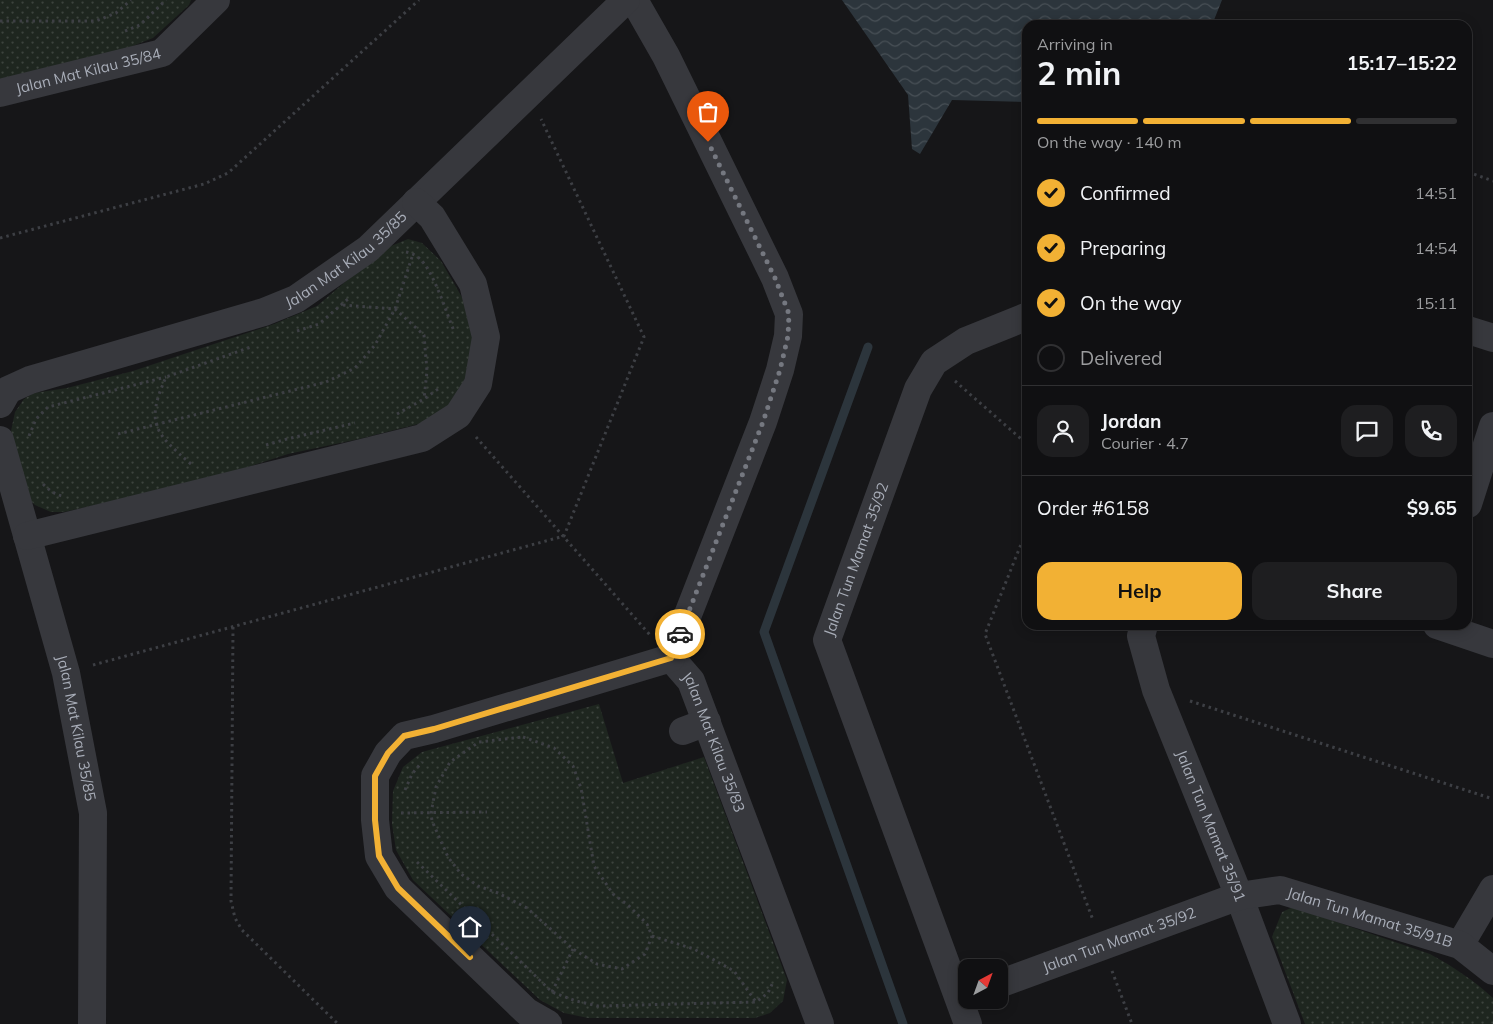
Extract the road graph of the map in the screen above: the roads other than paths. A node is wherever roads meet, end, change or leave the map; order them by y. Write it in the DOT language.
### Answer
graph roads {
  1 [pos="216,0"];
  2 [pos="626,0"];
  3 [pos="634,0"];
  4 [pos="0,93"];
  5 [pos="416,202"];
  6 [pos="1022,318"];
  7 [pos="1472,331"];
  8 [pos="1493,338"];
  9 [pos="0,404"];
  10 [pos="1493,426"];
  11 [pos="0,440"];
  12 [pos="1472,492"];
  13 [pos="27,536"];
  14 [pos="1143,630"];
  15 [pos="1452,630"];
  16 [pos="1493,644"];
  17 [pos="671,658"];
  18 [pos="1493,889"];
  19 [pos="1239,896"];
  20 [pos="1460,945"];
  21 [pos="1493,971"];
  22 [pos="1008,981"];
  23 [pos="958,984"];
  24 [pos="965,1009"];
  25 [pos="817,1023"];
  26 [pos="92,1024"];
  27 [pos="548,1024"];
  28 [pos="968,1024"];
  29 [pos="1287,1024"];
  1 -- 4 [label="street, Jalan Mat Kilau 35/84"];
  2 -- 5 [label="street, Jalan Mat Kilau 35/85"];
  3 -- 17 [label="street, Jalan Mat Kilau 35/83"];
  5 -- 9 [label="street, Jalan Mat Kilau 35/85"];
  5 -- 13 [label="street"];
  6 -- 23 [label="street, Jalan Tun Mamat 35/92"];
  7 -- 8 [label="street"];
  10 -- 12 [label="street"];
  11 -- 13 [label="street, Jalan Mat Kilau 35/85"];
  13 -- 26 [label="street, Jalan Mat Kilau 35/85"];
  14 -- 19 [label="street, Jalan Tun Mamat 35/91"];
  15 -- 16 [label="street"];
  17 -- 25 [label="street, Jalan Mat Kilau 35/83"];
  17 -- 27 [label="street"];
  18 -- 20 [label="street"];
  19 -- 20 [label="street, Jalan Tun Mamat 35/91B"];
  19 -- 22 [label="street, Jalan Tun Mamat 35/92"];
  19 -- 29 [label="street, Jalan Tun Mamat 35/91"];
  20 -- 21 [label="street, Jalan Tun Mamat 35/91B"];
  24 -- 28 [label="street, Jalan Tun Mamat 35/92"];
}
